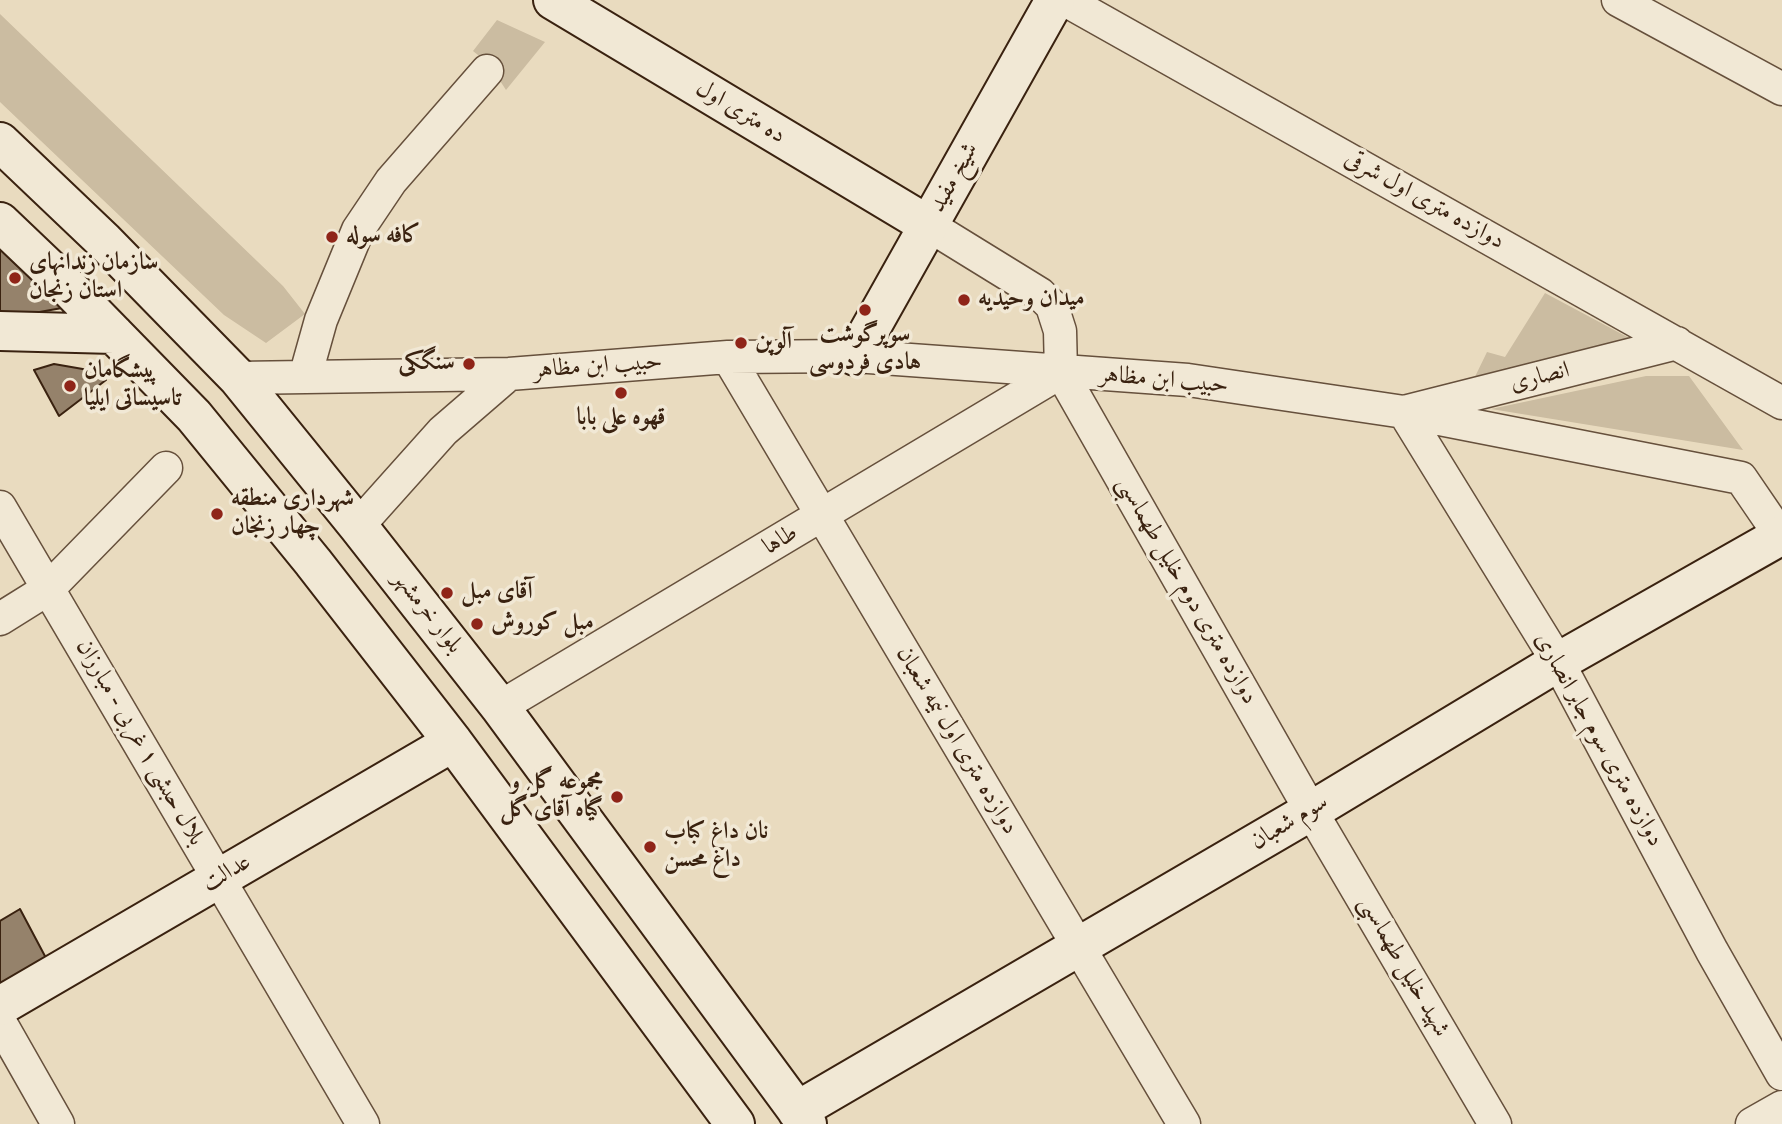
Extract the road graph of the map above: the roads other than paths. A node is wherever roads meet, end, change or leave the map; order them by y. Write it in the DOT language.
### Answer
graph roads {
  1 [pos="552,0"];
  2 [pos="1055,0"];
  3 [pos="1065,0"];
  4 [pos="1618,0"];
  5 [pos="487,71"];
  6 [pos="1782,89"];
  7 [pos="0,142"];
  8 [pos="0,222"];
  9 [pos="928,225"];
  10 [pos="0,331"];
  11 [pos="114,334"];
  12 [pos="1677,343"];
  13 [pos="855,356"];
  14 [pos="728,357"];
  15 [pos="1061,372"];
  16 [pos="509,374"];
  17 [pos="305,377"];
  18 [pos="238,378"];
  19 [pos="1782,402"];
  20 [pos="1404,412"];
  21 [pos="166,468"];
  22 [pos="0,507"];
  23 [pos="822,516"];
  24 [pos="358,526"];
  25 [pos="1782,536"];
  26 [pos="48,589"];
  27 [pos="0,619"];
  28 [pos="1558,662"];
  29 [pos="500,708"];
  30 [pos="453,742"];
  31 [pos="1311,811"];
  32 [pos="219,879"];
  33 [pos="1078,947"];
  34 [pos="0,1006"];
  35 [pos="0,1022"];
  36 [pos="1782,1074"];
  37 [pos="1782,1107"];
  38 [pos="802,1118"];
  39 [pos="58,1124"];
  40 [pos="363,1124"];
  41 [pos="735,1124"];
  42 [pos="1184,1124"];
  43 [pos="1495,1124"];
  44 [pos="1752,1124"];
  1 -- 9 [label="main road, ده متری اول"];
  2 -- 9 [label="main road, شیخ مفید"];
  3 -- 12 [label="street, دوازده متری اول شرقی"];
  4 -- 6 [label="street"];
  5 -- 17 [label="street"];
  7 -- 18 [label="main road, بلوار خرمشهر"];
  8 -- 11 [label="main road"];
  9 -- 13 [label="main road, شیخ مفید"];
  9 -- 15 [label="street"];
  10 -- 11 [label="main road"];
  11 -- 30 [label="main road"];
  12 -- 19 [label="street, دوازده متری اول شرقی"];
  12 -- 20 [label="street, انصاری"];
  13 -- 14 [label="street, حبیب ابن مظاهر"];
  13 -- 15 [label="street, حبیب ابن مظاهر"];
  14 -- 16 [label="street, حبیب ابن مظاهر"];
  14 -- 23 [label="street, دوازده متری اول نیمه شعبان"];
  15 -- 20 [label="street, حبیب ابن مظاهر"];
  15 -- 23 [label="street, طاها"];
  15 -- 31 [label="street, دوازده متری دوم خلیل طهماسبی"];
  16 -- 17 [label="street, حبیب ابن مظاهر"];
  16 -- 24 [label="street, حبیب ابن مظاهر"];
  17 -- 18 [label="street, حبیب ابن مظاهر"];
  18 -- 24 [label="main road, بلوار خرمشهر"];
  20 -- 25 [label="street, حبیب ابن مظاهر"];
  20 -- 28 [label="street, دوازده متری سوم جابر انصاری"];
  21 -- 26 [label="street"];
  22 -- 26 [label="street, بلال حبشی ۱ غربی - مبارزان"];
  23 -- 29 [label="street, طاها"];
  23 -- 33 [label="street, دوازده متری اول نیمه شعبان"];
  24 -- 29 [label="main road, بلوار خرمشهر"];
  25 -- 28 [label="main road, سوم شعبان"];
  26 -- 27 [label="street"];
  26 -- 32 [label="street, بلال حبشی ۱ غربی - مبارزان"];
  28 -- 31 [label="main road, سوم شعبان"];
  28 -- 36 [label="street, دوازده متری سوم جابر انصاری"];
  29 -- 38 [label="main road, بلوار خرمشهر"];
  30 -- 32 [label="main road, عدالت"];
  30 -- 41 [label="main road"];
  31 -- 33 [label="main road, سوم شعبان"];
  31 -- 43 [label="street, شهید خلیل طهماسبی"];
  32 -- 34 [label="main road, عدالت"];
  32 -- 40 [label="street, بلال حبشی ۱ غربی - مبارزان"];
  33 -- 38 [label="main road, سوم شعبان"];
  33 -- 42 [label="street, دوازده متری اول نیمه شعبان"];
  35 -- 39 [label="street"];
  37 -- 44 [label="street"];
}
